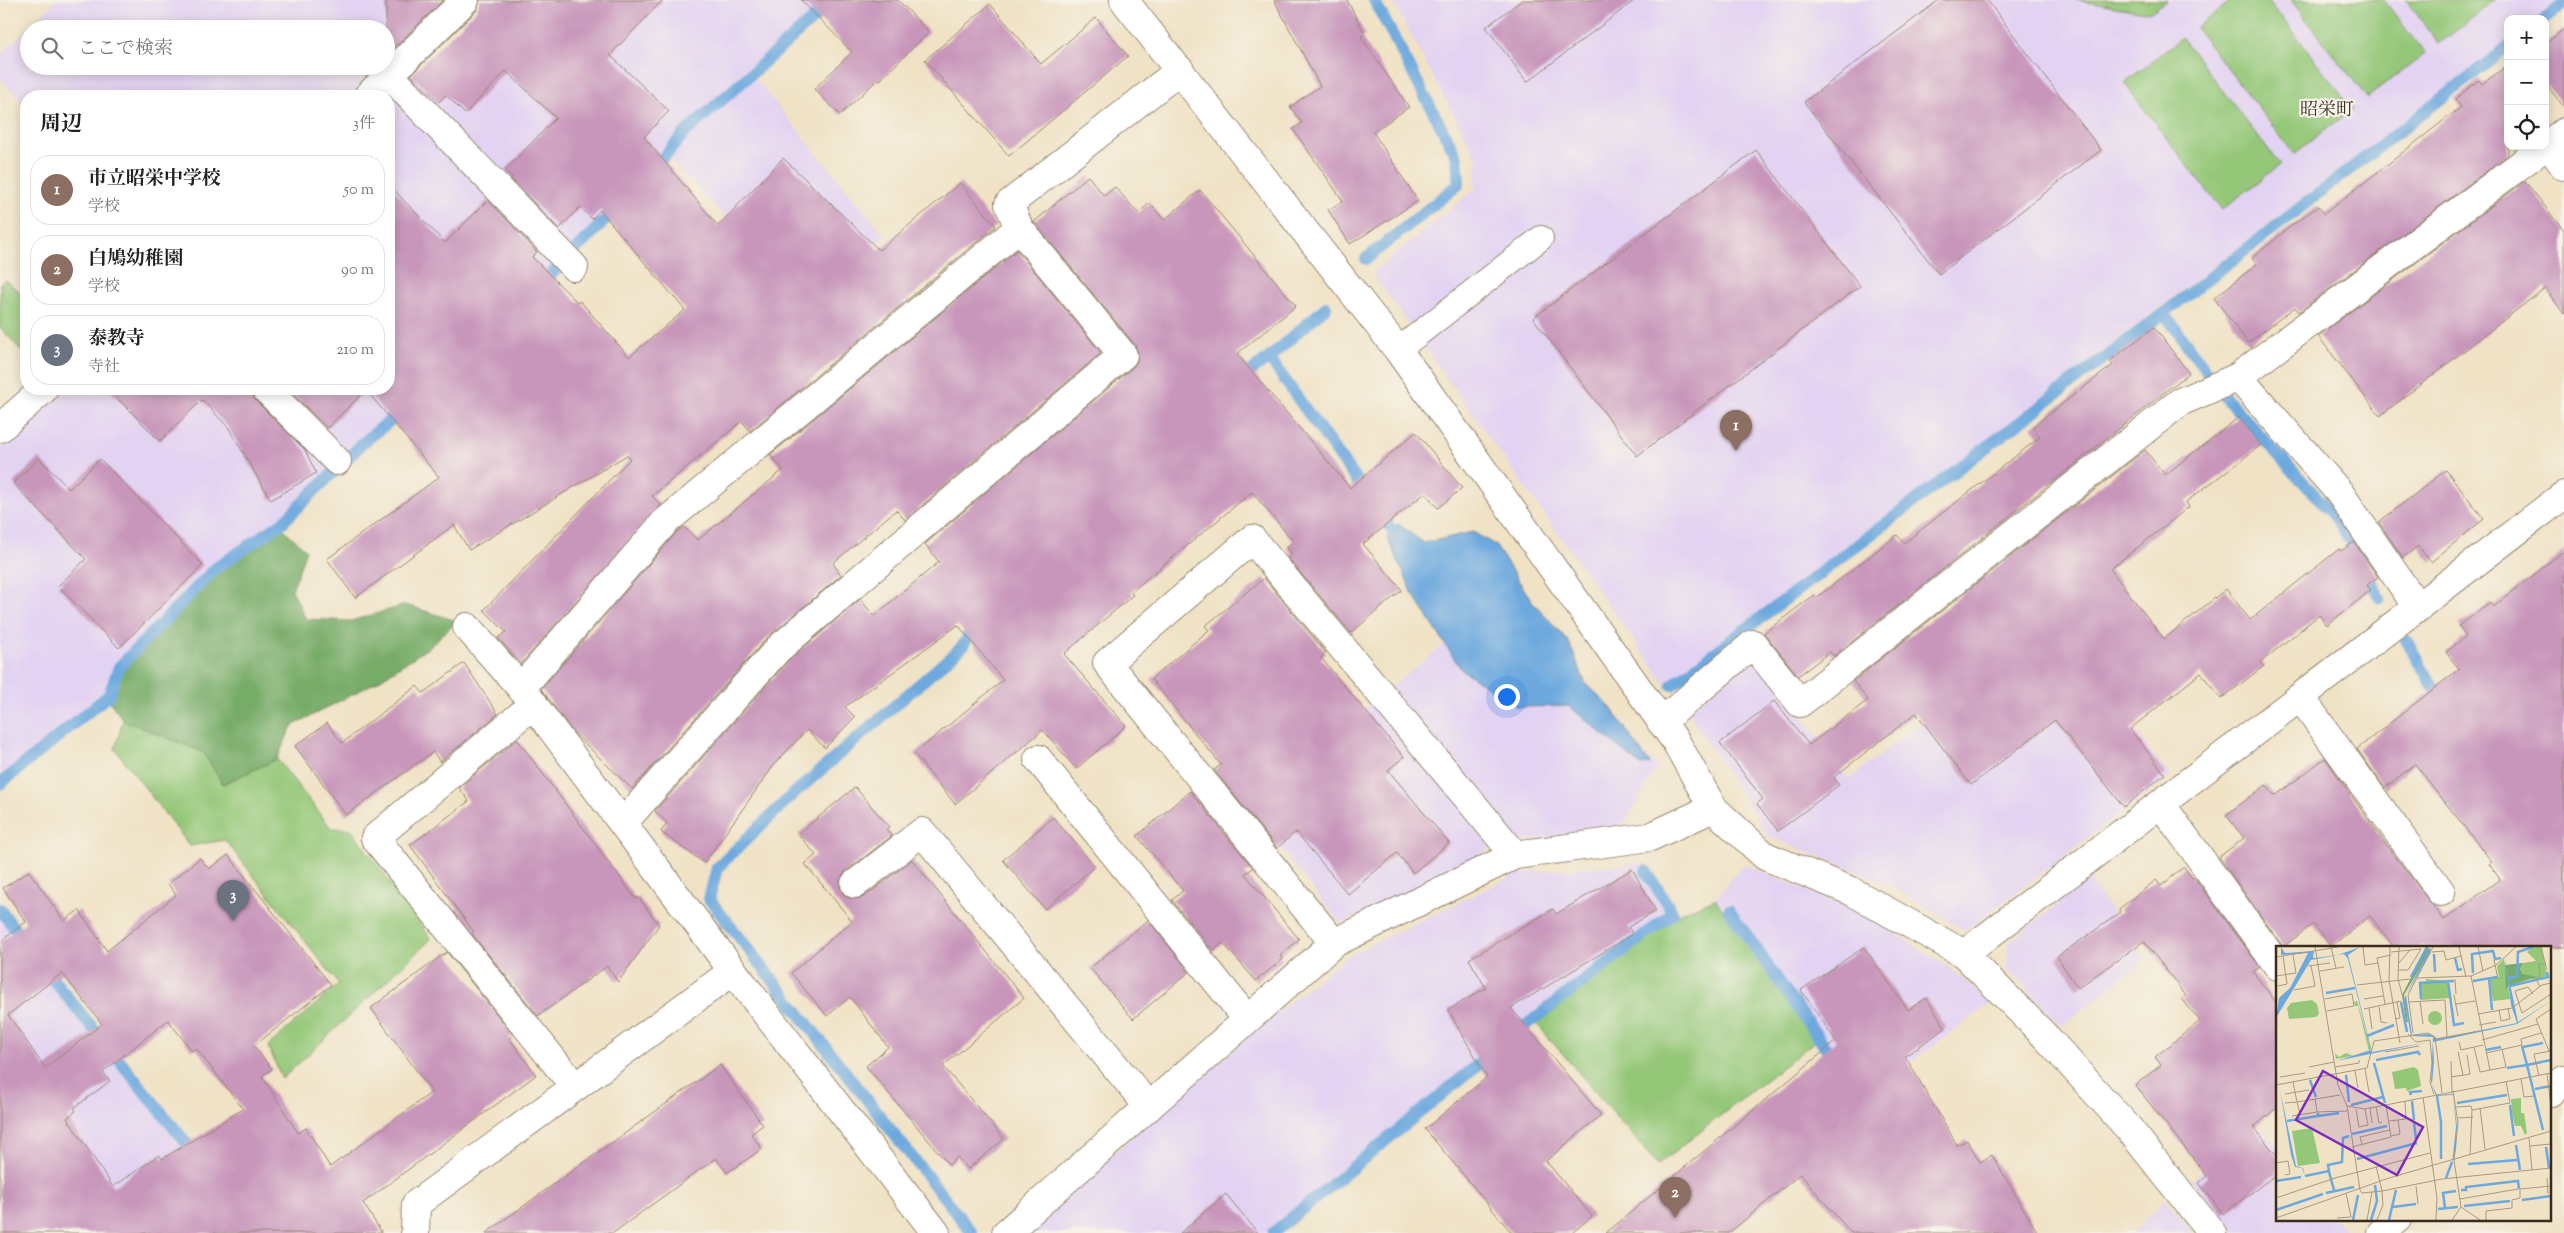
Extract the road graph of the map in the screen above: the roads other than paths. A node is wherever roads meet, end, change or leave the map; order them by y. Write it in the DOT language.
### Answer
graph roads {
  1 [pos="465,0"];
  2 [pos="1124,0"];
  3 [pos="1180,70"];
  4 [pos="395,71"];
  5 [pos="390,76"];
  6 [pos="375,90"];
  7 [pos="2559,148"];
  8 [pos="1018,228"];
  9 [pos="1541,238"];
  10 [pos="567,260"];
  11 [pos="1398,350"];
  12 [pos="2224,383"];
  13 [pos="37,395"];
  14 [pos="272,395"];
  15 [pos="0,428"];
  16 [pos="337,461"];
  17 [pos="2564,495"];
  18 [pos="2418,608"];
  19 [pos="467,628"];
  20 [pos="527,696"];
  21 [pos="2300,698"];
  22 [pos="1661,722"];
  23 [pos="1038,759"];
  24 [pos="2161,804"];
  25 [pos="1713,808"];
  26 [pos="622,823"];
  27 [pos="1515,855"];
  28 [pos="855,884"];
  29 [pos="2441,892"];
  30 [pos="1334,943"];
  31 [pos="1964,954"];
  32 [pos="2276,963"];
  33 [pos="733,971"];
  34 [pos="1247,1020"];
  35 [pos="2564,1080"];
  36 [pos="575,1087"];
  37 [pos="2552,1090"];
  38 [pos="1149,1107"];
  39 [pos="2396,1220"];
  40 [pos="415,1233"];
  41 [pos="936,1233"];
  42 [pos="1006,1233"];
  43 [pos="2212,1233"];
  44 [pos="2381,1233"];
  1 -- 4 [label="street"];
  2 -- 3 [label="street"];
  3 -- 8 [label="street"];
  3 -- 11 [label="street"];
  5 -- 6 [label="street"];
  5 -- 10 [label="street"];
  7 -- 12 [label="street"];
  8 -- 20 [label="street"];
  8 -- 26 [label="street"];
  9 -- 11 [label="lane"];
  11 -- 22 [label="street"];
  12 -- 18 [label="street"];
  12 -- 22 [label="street"];
  13 -- 15 [label="street"];
  14 -- 16 [label="street"];
  17 -- 18 [label="street"];
  18 -- 21 [label="street"];
  19 -- 20 [label="street"];
  20 -- 26 [label="street"];
  20 -- 36 [label="street"];
  21 -- 24 [label="street"];
  21 -- 29 [label="street"];
  22 -- 25 [label="street"];
  23 -- 34 [label="street"];
  24 -- 31 [label="street"];
  24 -- 32 [label="street"];
  25 -- 27 [label="street"];
  25 -- 31 [label="street"];
  26 -- 33 [label="street"];
  27 -- 30 [label="street"];
  27 -- 30 [label="street"];
  28 -- 38 [label="street"];
  30 -- 34 [label="street"];
  31 -- 43 [label="street"];
  33 -- 36 [label="street"];
  33 -- 41 [label="street"];
  34 -- 38 [label="street"];
  35 -- 37 [label="street"];
  36 -- 40 [label="street"];
  38 -- 42 [label="street"];
  39 -- 44 [label="street"];
}
